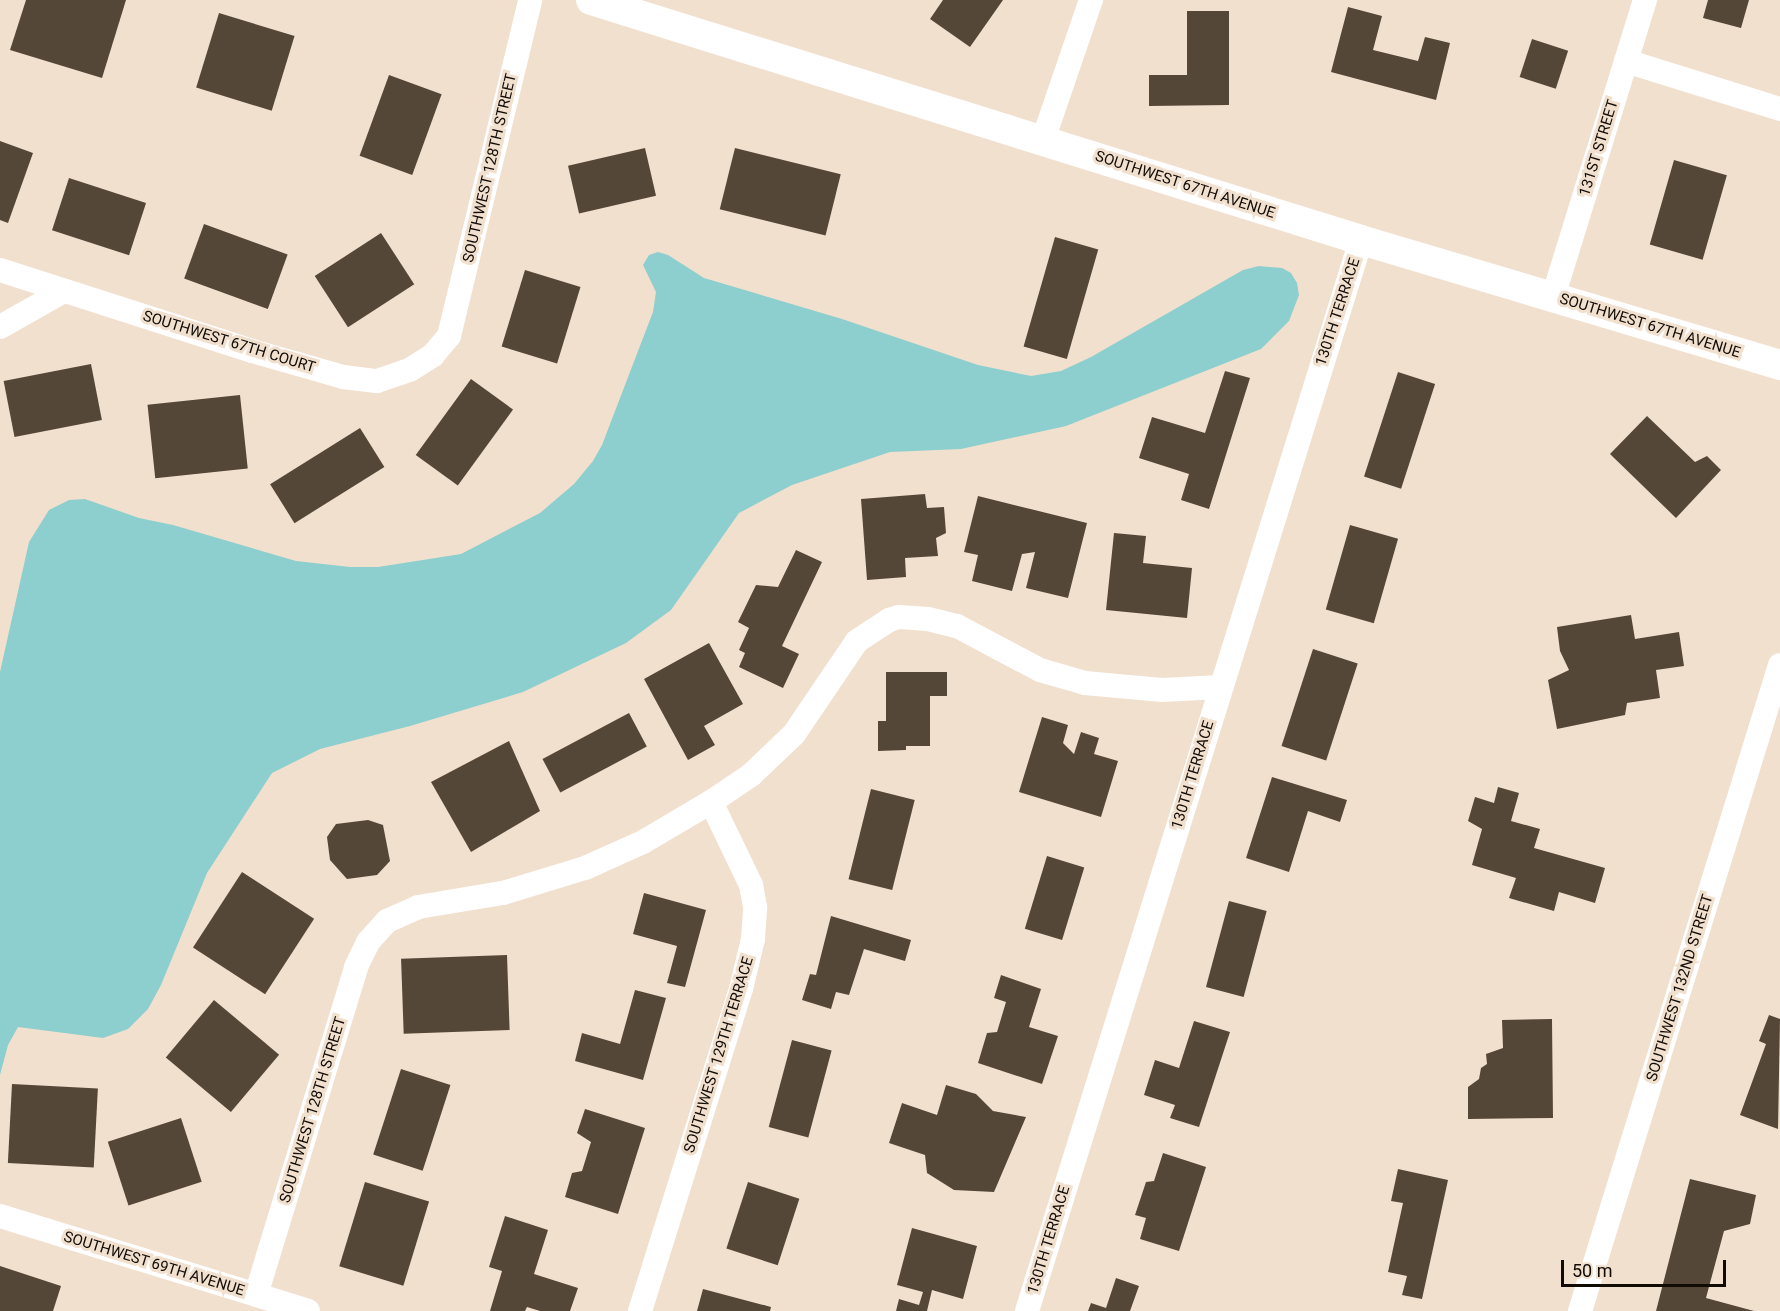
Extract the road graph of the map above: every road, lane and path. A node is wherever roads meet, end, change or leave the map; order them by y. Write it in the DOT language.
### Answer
graph roads {
  1 [pos="530,0"];
  2 [pos="591,0"];
  3 [pos="1091,0"];
  4 [pos="1645,0"];
  5 [pos="622,4"];
  6 [pos="1626,61"];
  7 [pos="1780,109"];
  8 [pos="1043,140"];
  9 [pos="1360,240"];
  10 [pos="0,270"];
  11 [pos="64,291"];
  12 [pos="1553,297"];
  13 [pos="0,327"];
  14 [pos="449,336"];
  15 [pos="1780,365"];
  16 [pos="1780,665"];
  17 [pos="1220,687"];
  18 [pos="711,802"];
  19 [pos="0,1216"];
  20 [pos="256,1295"];
  21 [pos="308,1311"];
  22 [pos="640,1311"];
  23 [pos="1027,1311"];
  24 [pos="1580,1311"];
  1 -- 14 [label="street, SOUTHWEST 128TH STREET"];
  2 -- 5 [label="main road, SOUTHWEST 67TH AVENUE"];
  3 -- 8 [label="street"];
  4 -- 6 [label="street, 131ST STREET"];
  5 -- 8 [label="main road, SOUTHWEST 67TH AVENUE"];
  6 -- 7 [label="street"];
  6 -- 12 [label="street, 131ST STREET"];
  8 -- 9 [label="main road, SOUTHWEST 67TH AVENUE"];
  9 -- 12 [label="main road, SOUTHWEST 67TH AVENUE"];
  9 -- 17 [label="street, 130TH TERRACE"];
  10 -- 11 [label="street, SOUTHWEST 67TH COURT"];
  11 -- 13 [label="street"];
  11 -- 14 [label="street, SOUTHWEST 67TH COURT"];
  12 -- 15 [label="main road, SOUTHWEST 67TH AVENUE"];
  16 -- 24 [label="street, SOUTHWEST 132ND STREET"];
  17 -- 18 [label="street"];
  17 -- 23 [label="street, 130TH TERRACE"];
  18 -- 20 [label="street, SOUTHWEST 128TH STREET"];
  18 -- 22 [label="street, SOUTHWEST 129TH TERRACE"];
  19 -- 20 [label="street, SOUTHWEST 69TH AVENUE"];
  20 -- 21 [label="street, SOUTHWEST 69TH AVENUE"];
}
